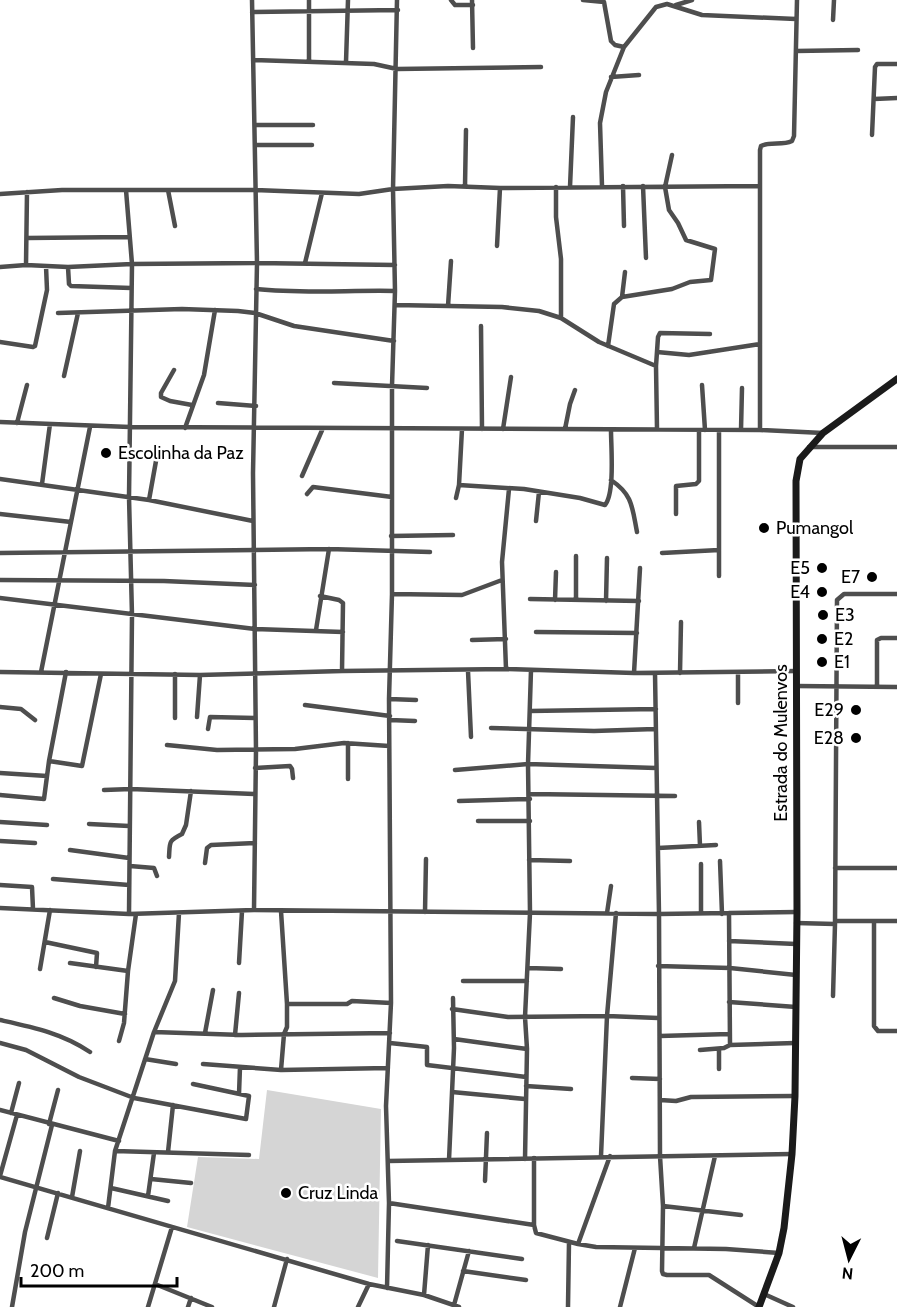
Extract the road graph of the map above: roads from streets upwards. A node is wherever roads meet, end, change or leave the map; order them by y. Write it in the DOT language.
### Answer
graph roads {
  1 [pos="252,0"];
  2 [pos="309,0"];
  3 [pos="348,0"];
  4 [pos="398,0"];
  5 [pos="451,0"];
  6 [pos="583,0"];
  7 [pos="692,0"];
  8 [pos="797,0"];
  9 [pos="834,0"];
  10 [pos="472,3"];
  11 [pos="675,5"];
  12 [pos="398,10"];
  13 [pos="309,11"];
  14 [pos="347,11"];
  15 [pos="252,12"];
  16 [pos="796,19"];
  17 [pos="833,20"];
  18 [pos="624,47"];
  19 [pos="473,48"];
  20 [pos="858,50"];
  21 [pos="796,51"];
  22 [pos="253,60"];
  23 [pos="309,62"];
  24 [pos="346,62"];
  25 [pos="897,64"];
  26 [pos="541,67"];
  27 [pos="397,69"];
  28 [pos="639,75"];
  29 [pos="611,77"];
  30 [pos="897,98"];
  31 [pos="874,99"];
  32 [pos="573,117"];
  33 [pos="255,125"];
  34 [pos="313,125"];
  35 [pos="466,130"];
  36 [pos="872,135"];
  37 [pos="255,145"];
  38 [pos="312,145"];
  39 [pos="672,155"];
  40 [pos="465,186"];
  41 [pos="602,186"];
  42 [pos="622,186"];
  43 [pos="643,186"];
  44 [pos="760,186"];
  45 [pos="556,187"];
  46 [pos="570,187"];
  47 [pos="665,187"];
  48 [pos="500,188"];
  49 [pos="393,189"];
  50 [pos="126,190"];
  51 [pos="168,190"];
  52 [pos="255,190"];
  53 [pos="27,192"];
  54 [pos="322,193"];
  55 [pos="0,194"];
  56 [pos="175,226"];
  57 [pos="624,226"];
  58 [pos="129,237"];
  59 [pos="27,238"];
  60 [pos="497,246"];
  61 [pos="646,258"];
  62 [pos="452,261"];
  63 [pos="256,263"];
  64 [pos="305,263"];
  65 [pos="132,264"];
  66 [pos="26,265"];
  67 [pos="395,265"];
  68 [pos="46,266"];
  69 [pos="0,267"];
  70 [pos="68,267"];
  71 [pos="625,272"];
  72 [pos="131,288"];
  73 [pos="256,289"];
  74 [pos="395,291"];
  75 [pos="622,297"];
  76 [pos="395,305"];
  77 [pos="448,306"];
  78 [pos="215,310"];
  79 [pos="130,311"];
  80 [pos="58,313"];
  81 [pos="78,313"];
  82 [pos="255,313"];
  83 [pos="561,318"];
  84 [pos="481,326"];
  85 [pos="710,334"];
  86 [pos="394,341"];
  87 [pos="0,342"];
  88 [pos="759,344"];
  89 [pos="608,346"];
  90 [pos="657,352"];
  91 [pos="656,366"];
  92 [pos="174,370"];
  93 [pos="64,376"];
  94 [pos="511,377"];
  95 [pos="897,379"];
  96 [pos="334,383"];
  97 [pos="27,385"];
  98 [pos="702,385"];
  99 [pos="392,386"];
  100 [pos="427,388"];
  101 [pos="742,388"];
  102 [pos="575,390"];
  103 [pos="218,403"];
  104 [pos="192,405"];
  105 [pos="256,406"];
  106 [pos="0,422"];
  107 [pos="17,423"];
  108 [pos="50,424"];
  109 [pos="90,427"];
  110 [pos="130,428"];
  111 [pos="185,428"];
  112 [pos="323,428"];
  113 [pos="254,429"];
  114 [pos="392,429"];
  115 [pos="462,429"];
  116 [pos="482,429"];
  117 [pos="503,429"];
  118 [pos="566,429"];
  119 [pos="657,429"];
  120 [pos="611,430"];
  121 [pos="702,430"];
  122 [pos="719,430"];
  123 [pos="741,430"];
  124 [pos="760,430"];
  125 [pos="823,433"];
  126 [pos="809,447"];
  127 [pos="897,447"];
  128 [pos="156,461"];
  129 [pos="302,476"];
  130 [pos="0,479"];
  131 [pos="610,480"];
  132 [pos="42,484"];
  133 [pos="459,485"];
  134 [pos="509,489"];
  135 [pos="77,490"];
  136 [pos="539,492"];
  137 [pos="307,494"];
  138 [pos="129,497"];
  139 [pos="392,497"];
  140 [pos="456,498"];
  141 [pos="148,500"];
  142 [pos="0,514"];
  143 [pos="676,514"];
  144 [pos="253,521"];
  145 [pos="536,521"];
  146 [pos="71,522"];
  147 [pos="637,532"];
  148 [pos="453,535"];
  149 [pos="392,536"];
  150 [pos="329,549"];
  151 [pos="719,550"];
  152 [pos="254,551"];
  153 [pos="392,551"];
  154 [pos="430,552"];
  155 [pos="0,553"];
  156 [pos="130,553"];
  157 [pos="662,553"];
  158 [pos="65,554"];
  159 [pos="576,556"];
  160 [pos="607,558"];
  161 [pos="640,568"];
  162 [pos="556,572"];
  163 [pos="719,576"];
  164 [pos="0,580"];
  165 [pos="59,580"];
  166 [pos="502,580"];
  167 [pos="132,581"];
  168 [pos="255,585"];
  169 [pos="392,594"];
  170 [pos="897,594"];
  171 [pos="320,596"];
  172 [pos="0,598"];
  173 [pos="530,599"];
  174 [pos="555,600"];
  175 [pos="576,600"];
  176 [pos="606,601"];
  177 [pos="639,601"];
  178 [pos="56,605"];
  179 [pos="132,615"];
  180 [pos="681,622"];
  181 [pos="255,629"];
  182 [pos="316,630"];
  183 [pos="343,632"];
  184 [pos="536,632"];
  185 [pos="637,633"];
  186 [pos="897,638"];
  187 [pos="506,639"];
  188 [pos="472,640"];
  189 [pos="506,669"];
  190 [pos="390,670"];
  191 [pos="531,670"];
  192 [pos="342,671"];
  193 [pos="468,671"];
  194 [pos="796,671"];
  195 [pos="0,672"];
  196 [pos="41,672"];
  197 [pos="66,672"];
  198 [pos="738,672"];
  199 [pos="131,673"];
  200 [pos="634,673"];
  201 [pos="655,673"];
  202 [pos="680,673"];
  203 [pos="102,674"];
  204 [pos="175,674"];
  205 [pos="255,674"];
  206 [pos="200,675"];
  207 [pos="796,686"];
  208 [pos="835,686"];
  209 [pos="877,687"];
  210 [pos="897,687"];
  211 [pos="389,699"];
  212 [pos="417,700"];
  213 [pos="738,703"];
  214 [pos="305,705"];
  215 [pos="0,707"];
  216 [pos="656,709"];
  217 [pos="530,711"];
  218 [pos="197,717"];
  219 [pos="175,718"];
  220 [pos="255,718"];
  221 [pos="390,718"];
  222 [pos="35,720"];
  223 [pos="415,721"];
  224 [pos="491,728"];
  225 [pos="208,729"];
  226 [pos="529,729"];
  227 [pos="655,729"];
  228 [pos="471,737"];
  229 [pos="348,743"];
  230 [pos="167,745"];
  231 [pos="389,746"];
  232 [pos="256,750"];
  233 [pos="49,760"];
  234 [pos="528,764"];
  235 [pos="255,768"];
  236 [pos="656,768"];
  237 [pos="455,770"];
  238 [pos="0,773"];
  239 [pos="47,776"];
  240 [pos="293,778"];
  241 [pos="348,779"];
  242 [pos="131,789"];
  243 [pos="104,790"];
  244 [pos="191,791"];
  245 [pos="254,794"];
  246 [pos="0,795"];
  247 [pos="657,795"];
  248 [pos="675,795"];
  249 [pos="530,797"];
  250 [pos="459,801"];
  251 [pos="530,820"];
  252 [pos="478,821"];
  253 [pos="0,822"];
  254 [pos="699,822"];
  255 [pos="89,824"];
  256 [pos="47,825"];
  257 [pos="129,826"];
  258 [pos="0,841"];
  259 [pos="34,843"];
  260 [pos="255,843"];
  261 [pos="716,845"];
  262 [pos="700,846"];
  263 [pos="658,848"];
  264 [pos="70,850"];
  265 [pos="169,857"];
  266 [pos="129,858"];
  267 [pos="426,859"];
  268 [pos="529,860"];
  269 [pos="570,861"];
  270 [pos="720,861"];
  271 [pos="205,864"];
  272 [pos="700,864"];
  273 [pos="130,866"];
  274 [pos="835,868"];
  275 [pos="897,868"];
  276 [pos="157,876"];
  277 [pos="53,879"];
  278 [pos="0,885"];
  279 [pos="129,885"];
  280 [pos="611,886"];
  281 [pos="0,908"];
  282 [pos="33,909"];
  283 [pos="50,910"];
  284 [pos="254,910"];
  285 [pos="242,911"];
  286 [pos="280,911"];
  287 [pos="390,912"];
  288 [pos="425,912"];
  289 [pos="796,912"];
  290 [pos="179,913"];
  291 [pos="530,913"];
  292 [pos="607,913"];
  293 [pos="616,913"];
  294 [pos="701,913"];
  295 [pos="729,913"];
  296 [pos="133,914"];
  297 [pos="659,914"];
  298 [pos="722,914"];
  299 [pos="874,921"];
  300 [pos="897,921"];
  301 [pos="835,922"];
  302 [pos="796,923"];
  303 [pos="729,941"];
  304 [pos="45,942"];
  305 [pos="796,944"];
  306 [pos="70,963"];
  307 [pos="239,963"];
  308 [pos="658,966"];
  309 [pos="96,967"];
  310 [pos="528,968"];
  311 [pos="730,968"];
  312 [pos="40,969"];
  313 [pos="561,969"];
  314 [pos="128,971"];
  315 [pos="796,975"];
  316 [pos="463,981"];
  317 [pos="527,981"];
  318 [pos="213,990"];
  319 [pos="239,993"];
  320 [pos="833,996"];
  321 [pos="54,998"];
  322 [pos="453,998"];
  323 [pos="729,1002"];
  324 [pos="391,1003"];
  325 [pos="287,1004"];
  326 [pos="796,1007"];
  327 [pos="452,1009"];
  328 [pos="125,1014"];
  329 [pos="607,1016"];
  330 [pos="525,1017"];
  331 [pos="658,1018"];
  332 [pos="0,1020"];
  333 [pos="897,1030"];
  334 [pos="154,1032"];
  335 [pos="205,1033"];
  336 [pos="390,1033"];
  337 [pos="284,1034"];
  338 [pos="729,1034"];
  339 [pos="235,1035"];
  340 [pos="660,1036"];
  341 [pos="454,1039"];
  342 [pos="119,1041"];
  343 [pos="0,1042"];
  344 [pos="390,1043"];
  345 [pos="795,1043"];
  346 [pos="730,1045"];
  347 [pos="719,1048"];
  348 [pos="527,1049"];
  349 [pos="700,1050"];
  350 [pos="90,1052"];
  351 [pos="145,1059"];
  352 [pos="176,1064"];
  353 [pos="203,1064"];
  354 [pos="240,1066"];
  355 [pos="388,1068"];
  356 [pos="453,1068"];
  357 [pos="719,1069"];
  358 [pos="281,1070"];
  359 [pos="526,1077"];
  360 [pos="632,1078"];
  361 [pos="660,1079"];
  362 [pos="19,1083"];
  363 [pos="193,1084"];
  364 [pos="526,1086"];
  365 [pos="571,1089"];
  366 [pos="58,1090"];
  367 [pos="452,1092"];
  368 [pos="239,1094"];
  369 [pos="795,1096"];
  370 [pos="134,1098"];
  371 [pos="525,1099"];
  372 [pos="660,1100"];
  373 [pos="173,1105"];
  374 [pos="0,1110"];
  375 [pos="14,1114"];
  376 [pos="50,1125"];
  377 [pos="487,1133"];
  378 [pos="118,1142"];
  379 [pos="80,1151"];
  380 [pos="115,1151"];
  381 [pos="168,1152"];
  382 [pos="154,1153"];
  383 [pos="792,1154"];
  384 [pos="249,1155"];
  385 [pos="601,1156"];
  386 [pos="610,1156"];
  387 [pos="660,1156"];
  388 [pos="715,1156"];
  389 [pos="534,1158"];
  390 [pos="487,1159"];
  391 [pos="525,1159"];
  392 [pos="449,1160"];
  393 [pos="388,1161"];
  394 [pos="0,1176"];
  395 [pos="152,1179"];
  396 [pos="484,1181"];
  397 [pos="191,1183"];
  398 [pos="36,1186"];
  399 [pos="111,1188"];
  400 [pos="58,1193"];
  401 [pos="148,1196"];
  402 [pos="72,1197"];
  403 [pos="168,1201"];
  404 [pos="389,1203"];
  405 [pos="663,1206"];
  406 [pos="108,1208"];
  407 [pos="703,1209"];
  408 [pos="741,1215"];
  409 [pos="534,1225"];
  410 [pos="172,1227"];
  411 [pos="46,1238"];
  412 [pos="397,1241"];
  413 [pos="569,1242"];
  414 [pos="578,1244"];
  415 [pos="428,1245"];
  416 [pos="635,1248"];
  417 [pos="663,1248"];
  418 [pos="694,1248"];
  419 [pos="468,1251"];
  420 [pos="779,1253"];
  421 [pos="522,1259"];
  422 [pos="287,1260"];
  423 [pos="463,1271"];
  424 [pos="526,1280"];
  425 [pos="155,1284"];
  426 [pos="369,1284"];
  427 [pos="387,1288"];
  428 [pos="764,1294"];
  429 [pos="424,1295"];
  430 [pos="191,1298"];
  431 [pos="204,1306"];
  432 [pos="457,1306"];
  433 [pos="12,1307"];
  434 [pos="148,1307"];
  435 [pos="188,1307"];
  436 [pos="212,1307"];
  437 [pos="274,1307"];
  438 [pos="358,1307"];
  439 [pos="568,1307"];
  440 [pos="620,1307"];
  441 [pos="759,1307"];
  442 [pos="793,1307"];
  1 -- 15 [label="street"];
  2 -- 13 [label="street"];
  3 -- 14 [label="street"];
  4 -- 12 [label="street"];
  5 -- 10 [label="street"];
  6 -- 18 [label="street"];
  7 -- 11 [label="street"];
  8 -- 16 [label="street"];
  9 -- 17 [label="street"];
  10 -- 19 [label="street"];
  11 -- 16 [label="street"];
  11 -- 18 [label="street"];
  12 -- 14 [label="street"];
  12 -- 27 [label="street"];
  13 -- 14 [label="street"];
  13 -- 15 [label="street"];
  13 -- 23 [label="street"];
  14 -- 24 [label="street"];
  15 -- 22 [label="street"];
  16 -- 21 [label="street"];
  18 -- 29 [label="street"];
  20 -- 21 [label="street"];
  21 -- 44 [label="street"];
  22 -- 23 [label="street"];
  22 -- 33 [label="street"];
  23 -- 24 [label="street"];
  24 -- 27 [label="street"];
  25 -- 31 [label="street"];
  26 -- 27 [label="street"];
  27 -- 49 [label="street"];
  28 -- 29 [label="street"];
  29 -- 41 [label="street"];
  30 -- 31 [label="street"];
  31 -- 36 [label="street"];
  32 -- 46 [label="street"];
  33 -- 34 [label="street"];
  33 -- 37 [label="street"];
  35 -- 40 [label="street"];
  37 -- 38 [label="street"];
  37 -- 52 [label="street"];
  39 -- 47 [label="street"];
  40 -- 48 [label="street"];
  40 -- 49 [label="street"];
  41 -- 42 [label="street"];
  41 -- 46 [label="street"];
  42 -- 43 [label="street"];
  42 -- 57 [label="street"];
  43 -- 47 [label="street"];
  43 -- 61 [label="street"];
  44 -- 47 [label="street"];
  44 -- 88 [label="street"];
  45 -- 46 [label="street"];
  45 -- 48 [label="street"];
  45 -- 83 [label="street"];
  47 -- 75 [label="street"];
  48 -- 60 [label="street"];
  49 -- 54 [label="street"];
  49 -- 67 [label="street"];
  50 -- 51 [label="street"];
  50 -- 53 [label="street"];
  50 -- 58 [label="street"];
  51 -- 52 [label="street"];
  51 -- 56 [label="street"];
  52 -- 54 [label="street"];
  52 -- 63 [label="street"];
  53 -- 55 [label="street"];
  53 -- 59 [label="street"];
  54 -- 64 [label="street"];
  58 -- 59 [label="street"];
  58 -- 65 [label="street"];
  59 -- 66 [label="street"];
  62 -- 77 [label="street"];
  63 -- 64 [label="street"];
  63 -- 65 [label="street"];
  63 -- 73 [label="street"];
  64 -- 67 [label="street"];
  65 -- 70 [label="street"];
  65 -- 72 [label="street"];
  66 -- 68 [label="street"];
  66 -- 69 [label="street"];
  67 -- 74 [label="street"];
  68 -- 70 [label="street"];
  68 -- 87 [label="street"];
  70 -- 72 [label="street"];
  71 -- 75 [label="street"];
  72 -- 79 [label="street"];
  73 -- 74 [label="street"];
  73 -- 82 [label="street"];
  74 -- 76 [label="street"];
  75 -- 89 [label="street"];
  76 -- 77 [label="street"];
  76 -- 86 [label="street"];
  77 -- 83 [label="street"];
  78 -- 79 [label="street"];
  78 -- 82 [label="street"];
  78 -- 104 [label="street"];
  79 -- 81 [label="street"];
  79 -- 110 [label="street"];
  80 -- 81 [label="street"];
  81 -- 93 [label="street"];
  82 -- 86 [label="street"];
  82 -- 105 [label="street"];
  83 -- 89 [label="street"];
  84 -- 116 [label="street"];
  85 -- 90 [label="street"];
  86 -- 99 [label="street"];
  88 -- 90 [label="street"];
  88 -- 124 [label="street"];
  89 -- 91 [label="street"];
  90 -- 91 [label="street"];
  91 -- 119 [label="street"];
  92 -- 104 [label="street"];
  94 -- 117 [label="street"];
  95 -- 125 [label="street, Estrada do Mulenvos"];
  96 -- 99 [label="street"];
  97 -- 107 [label="street"];
  98 -- 121 [label="street"];
  99 -- 100 [label="street"];
  99 -- 114 [label="street"];
  101 -- 123 [label="street"];
  102 -- 118 [label="street"];
  103 -- 105 [label="street"];
  104 -- 111 [label="street"];
  105 -- 113 [label="street"];
  106 -- 107 [label="street"];
  107 -- 108 [label="street"];
  108 -- 109 [label="street"];
  108 -- 132 [label="street"];
  109 -- 110 [label="street"];
  109 -- 135 [label="street"];
  110 -- 111 [label="street"];
  110 -- 138 [label="street"];
  111 -- 113 [label="street"];
  112 -- 113 [label="street"];
  112 -- 114 [label="street"];
  112 -- 129 [label="street"];
  113 -- 144 [label="street"];
  114 -- 115 [label="street"];
  114 -- 139 [label="street"];
  115 -- 116 [label="street"];
  115 -- 133 [label="street"];
  116 -- 117 [label="street"];
  117 -- 118 [label="street"];
  118 -- 120 [label="street"];
  119 -- 120 [label="street"];
  119 -- 121 [label="street"];
  120 -- 131 [label="street"];
  121 -- 122 [label="street"];
  121 -- 143 [label="street"];
  122 -- 123 [label="street"];
  122 -- 151 [label="street"];
  123 -- 124 [label="street"];
  124 -- 125 [label="street"];
  125 -- 126 [label="street, Estrada do Mulenvos"];
  126 -- 127 [label="street"];
  126 -- 194 [label="street, Estrada do Mulenvos"];
  128 -- 141 [label="street"];
  130 -- 132 [label="street"];
  131 -- 136 [label="street"];
  131 -- 147 [label="street"];
  132 -- 135 [label="street"];
  133 -- 134 [label="street"];
  133 -- 140 [label="street"];
  134 -- 136 [label="street"];
  134 -- 166 [label="street"];
  135 -- 138 [label="street"];
  135 -- 146 [label="street"];
  136 -- 145 [label="street"];
  137 -- 139 [label="street"];
  138 -- 141 [label="street"];
  138 -- 156 [label="street"];
  139 -- 149 [label="street"];
  141 -- 144 [label="street"];
  142 -- 146 [label="street"];
  144 -- 152 [label="street"];
  146 -- 158 [label="street"];
  148 -- 149 [label="street"];
  149 -- 153 [label="street"];
  150 -- 152 [label="street"];
  150 -- 153 [label="street"];
  150 -- 171 [label="street"];
  151 -- 157 [label="street"];
  151 -- 163 [label="street"];
  152 -- 156 [label="street"];
  152 -- 168 [label="street"];
  153 -- 154 [label="street"];
  153 -- 169 [label="street"];
  155 -- 158 [label="street"];
  156 -- 158 [label="street"];
  156 -- 167 [label="street"];
  158 -- 165 [label="street"];
  159 -- 175 [label="street"];
  160 -- 176 [label="street"];
  161 -- 177 [label="street"];
  162 -- 174 [label="street"];
  164 -- 165 [label="street"];
  165 -- 167 [label="street"];
  165 -- 178 [label="street"];
  166 -- 169 [label="street"];
  166 -- 187 [label="street"];
  167 -- 168 [label="street"];
  167 -- 179 [label="street"];
  168 -- 181 [label="street"];
  169 -- 190 [label="street"];
  170 -- 208 [label="street"];
  171 -- 182 [label="street"];
  171 -- 183 [label="street"];
  172 -- 178 [label="street"];
  173 -- 174 [label="street"];
  174 -- 175 [label="street"];
  175 -- 176 [label="street"];
  176 -- 177 [label="street"];
  177 -- 185 [label="street"];
  178 -- 179 [label="street"];
  178 -- 196 [label="street"];
  179 -- 181 [label="street"];
  179 -- 199 [label="street"];
  180 -- 202 [label="street"];
  181 -- 182 [label="street"];
  181 -- 205 [label="street"];
  182 -- 183 [label="street"];
  183 -- 192 [label="street"];
  184 -- 185 [label="street"];
  185 -- 200 [label="street"];
  186 -- 209 [label="street"];
  187 -- 188 [label="street"];
  187 -- 189 [label="street"];
  189 -- 191 [label="street"];
  189 -- 193 [label="street"];
  190 -- 192 [label="street"];
  190 -- 193 [label="street"];
  190 -- 211 [label="street"];
  191 -- 200 [label="street"];
  191 -- 217 [label="street"];
  192 -- 205 [label="street"];
  193 -- 228 [label="street"];
  194 -- 198 [label="street"];
  194 -- 207 [label="street, Estrada do Mulenvos"];
  195 -- 196 [label="street"];
  196 -- 197 [label="street"];
  197 -- 203 [label="street"];
  197 -- 233 [label="street"];
  198 -- 202 [label="street"];
  198 -- 213 [label="street"];
  199 -- 203 [label="street"];
  199 -- 204 [label="street"];
  199 -- 242 [label="street"];
  200 -- 201 [label="street"];
  201 -- 202 [label="street"];
  201 -- 216 [label="street"];
  203 -- 233 [label="street"];
  204 -- 206 [label="street"];
  204 -- 219 [label="street"];
  205 -- 206 [label="street"];
  205 -- 220 [label="street"];
  206 -- 218 [label="street"];
  207 -- 208 [label="street"];
  207 -- 289 [label="street, Estrada do Mulenvos"];
  208 -- 209 [label="street"];
  208 -- 274 [label="street"];
  209 -- 210 [label="street"];
  211 -- 212 [label="street"];
  211 -- 221 [label="street"];
  214 -- 221 [label="street"];
  215 -- 222 [label="street"];
  216 -- 217 [label="street"];
  216 -- 227 [label="street"];
  217 -- 226 [label="street"];
  220 -- 225 [label="street"];
  220 -- 232 [label="street"];
  221 -- 223 [label="street"];
  221 -- 231 [label="street"];
  224 -- 226 [label="street"];
  226 -- 227 [label="street"];
  226 -- 234 [label="street"];
  227 -- 236 [label="street"];
  229 -- 231 [label="street"];
  229 -- 232 [label="street"];
  229 -- 241 [label="street"];
  230 -- 232 [label="street"];
  231 -- 287 [label="street"];
  232 -- 235 [label="street"];
  233 -- 239 [label="street"];
  234 -- 236 [label="street"];
  234 -- 237 [label="street"];
  234 -- 249 [label="street"];
  235 -- 240 [label="street"];
  235 -- 245 [label="street"];
  236 -- 247 [label="street"];
  238 -- 239 [label="street"];
  239 -- 246 [label="street"];
  242 -- 243 [label="street"];
  242 -- 244 [label="street"];
  242 -- 257 [label="street"];
  244 -- 245 [label="street"];
  244 -- 265 [label="street"];
  245 -- 260 [label="street"];
  247 -- 248 [label="street"];
  247 -- 249 [label="street"];
  247 -- 263 [label="street"];
  249 -- 250 [label="street"];
  249 -- 251 [label="street"];
  251 -- 252 [label="street"];
  251 -- 268 [label="street"];
  253 -- 256 [label="street"];
  254 -- 262 [label="street"];
  255 -- 257 [label="street"];
  257 -- 266 [label="street"];
  258 -- 259 [label="street"];
  260 -- 271 [label="street"];
  260 -- 284 [label="street"];
  261 -- 262 [label="street"];
  262 -- 263 [label="street"];
  263 -- 297 [label="street"];
  264 -- 266 [label="street"];
  266 -- 273 [label="street"];
  267 -- 288 [label="street"];
  268 -- 269 [label="street"];
  268 -- 291 [label="street"];
  270 -- 298 [label="street"];
  272 -- 294 [label="street"];
  273 -- 276 [label="street"];
  273 -- 279 [label="street"];
  274 -- 275 [label="street"];
  274 -- 301 [label="street"];
  277 -- 279 [label="street"];
  278 -- 282 [label="street"];
  279 -- 296 [label="street"];
  280 -- 292 [label="street"];
  281 -- 282 [label="street"];
  282 -- 283 [label="street"];
  283 -- 296 [label="street"];
  283 -- 304 [label="street"];
  284 -- 285 [label="street"];
  284 -- 286 [label="street"];
  285 -- 290 [label="street"];
  285 -- 307 [label="street"];
  286 -- 287 [label="street"];
  286 -- 325 [label="street"];
  287 -- 288 [label="street"];
  287 -- 324 [label="street"];
  288 -- 291 [label="street"];
  289 -- 295 [label="street"];
  289 -- 302 [label="street, Estrada do Mulenvos"];
  290 -- 296 [label="street"];
  290 -- 334 [label="street"];
  291 -- 292 [label="street"];
  291 -- 310 [label="street"];
  292 -- 293 [label="street"];
  293 -- 297 [label="street"];
  293 -- 329 [label="street"];
  294 -- 297 [label="street"];
  294 -- 298 [label="street"];
  295 -- 298 [label="street"];
  295 -- 303 [label="street"];
  296 -- 314 [label="street"];
  297 -- 308 [label="street"];
  299 -- 300 [label="street"];
  299 -- 301 [label="street"];
  299 -- 333 [label="street"];
  301 -- 302 [label="street"];
  301 -- 320 [label="street"];
  302 -- 305 [label="street, Estrada do Mulenvos"];
  303 -- 305 [label="street"];
  303 -- 311 [label="street"];
  304 -- 309 [label="street"];
  304 -- 312 [label="street"];
  305 -- 315 [label="street, Estrada do Mulenvos"];
  306 -- 309 [label="street"];
  308 -- 311 [label="street"];
  308 -- 331 [label="street"];
  309 -- 314 [label="street"];
  310 -- 313 [label="street"];
  310 -- 317 [label="street"];
  311 -- 315 [label="street"];
  311 -- 323 [label="street"];
  314 -- 328 [label="street"];
  315 -- 326 [label="street, Estrada do Mulenvos"];
  316 -- 317 [label="street"];
  317 -- 330 [label="street"];
  318 -- 335 [label="street"];
  319 -- 339 [label="street"];
  321 -- 328 [label="street"];
  322 -- 327 [label="street"];
  323 -- 326 [label="street"];
  323 -- 338 [label="street"];
  324 -- 325 [label="street"];
  324 -- 336 [label="street"];
  325 -- 337 [label="street"];
  326 -- 345 [label="street, Estrada do Mulenvos"];
  327 -- 330 [label="street"];
  327 -- 341 [label="street"];
  328 -- 342 [label="street"];
  329 -- 330 [label="street"];
  329 -- 331 [label="street"];
  329 -- 385 [label="street"];
  330 -- 348 [label="street"];
  331 -- 340 [label="street"];
  332 -- 350 [label="street"];
  334 -- 335 [label="street"];
  334 -- 351 [label="street"];
  335 -- 339 [label="street"];
  336 -- 337 [label="street"];
  336 -- 344 [label="street"];
  337 -- 339 [label="street"];
  337 -- 358 [label="street"];
  338 -- 340 [label="street"];
  338 -- 346 [label="street"];
  340 -- 361 [label="street"];
  341 -- 348 [label="street"];
  341 -- 356 [label="street"];
  343 -- 370 [label="street"];
  344 -- 355 [label="street"];
  344 -- 356 [label="street"];
  345 -- 346 [label="street"];
  345 -- 369 [label="street, Estrada do Mulenvos"];
  346 -- 347 [label="street"];
  347 -- 349 [label="street"];
  347 -- 357 [label="street"];
  348 -- 359 [label="street"];
  351 -- 352 [label="street"];
  351 -- 370 [label="street"];
  353 -- 354 [label="street"];
  354 -- 358 [label="street"];
  354 -- 368 [label="street"];
  355 -- 358 [label="street"];
  355 -- 393 [label="street"];
  356 -- 359 [label="street"];
  356 -- 367 [label="street"];
  359 -- 364 [label="street"];
  360 -- 361 [label="street"];
  361 -- 372 [label="street"];
  362 -- 375 [label="street"];
  363 -- 368 [label="street"];
  364 -- 365 [label="street"];
  364 -- 371 [label="street"];
  366 -- 376 [label="street"];
  367 -- 371 [label="street"];
  367 -- 392 [label="street"];
  368 -- 373 [label="street"];
  369 -- 372 [label="street"];
  369 -- 383 [label="street, Estrada do Mulenvos"];
  370 -- 373 [label="street"];
  370 -- 378 [label="street"];
  371 -- 391 [label="street"];
  372 -- 387 [label="street"];
  373 -- 381 [label="street"];
  374 -- 375 [label="street"];
  375 -- 376 [label="street"];
  375 -- 394 [label="street"];
  376 -- 378 [label="street"];
  376 -- 398 [label="street"];
  377 -- 390 [label="street"];
  378 -- 380 [label="street"];
  379 -- 402 [label="street"];
  380 -- 382 [label="street"];
  380 -- 399 [label="street"];
  381 -- 382 [label="street"];
  381 -- 384 [label="street"];
  382 -- 395 [label="street"];
  383 -- 388 [label="street"];
  383 -- 420 [label="street, Estrada do Mulenvos"];
  385 -- 386 [label="street"];
  385 -- 389 [label="street"];
  386 -- 387 [label="street"];
  386 -- 414 [label="street"];
  387 -- 388 [label="street"];
  387 -- 405 [label="street"];
  388 -- 407 [label="street"];
  389 -- 391 [label="street"];
  389 -- 409 [label="street"];
  390 -- 391 [label="street"];
  390 -- 392 [label="street"];
  390 -- 396 [label="street"];
  392 -- 393 [label="street"];
  393 -- 404 [label="street"];
  394 -- 398 [label="street"];
  395 -- 397 [label="street"];
  395 -- 401 [label="street"];
  398 -- 400 [label="street"];
  398 -- 433 [label="street"];
  399 -- 401 [label="street"];
  399 -- 406 [label="street"];
  400 -- 402 [label="street"];
  400 -- 411 [label="street"];
  401 -- 403 [label="street"];
  402 -- 406 [label="street"];
  404 -- 409 [label="street"];
  404 -- 427 [label="street"];
  405 -- 407 [label="street"];
  405 -- 417 [label="street"];
  406 -- 410 [label="street"];
  407 -- 408 [label="street"];
  407 -- 418 [label="street"];
  409 -- 413 [label="street"];
  410 -- 422 [label="street"];
  410 -- 425 [label="street"];
  412 -- 415 [label="street"];
  413 -- 414 [label="street"];
  413 -- 439 [label="street"];
  414 -- 416 [label="street"];
  415 -- 419 [label="street"];
  415 -- 429 [label="street"];
  416 -- 417 [label="street"];
  416 -- 440 [label="street"];
  417 -- 418 [label="street"];
  417 -- 441 [label="street"];
  418 -- 420 [label="street"];
  419 -- 421 [label="street"];
  419 -- 423 [label="street"];
  420 -- 428 [label="street, Estrada do Mulenvos"];
  422 -- 426 [label="street"];
  422 -- 437 [label="street"];
  423 -- 424 [label="street"];
  423 -- 432 [label="street"];
  425 -- 430 [label="street"];
  425 -- 434 [label="street"];
  426 -- 427 [label="street"];
  426 -- 438 [label="street"];
  427 -- 429 [label="street"];
  428 -- 441 [label="street, Estrada do Mulenvos"];
  428 -- 442 [label="street"];
  429 -- 432 [label="street"];
  430 -- 431 [label="street"];
  430 -- 435 [label="street"];
  431 -- 436 [label="street"];
}
